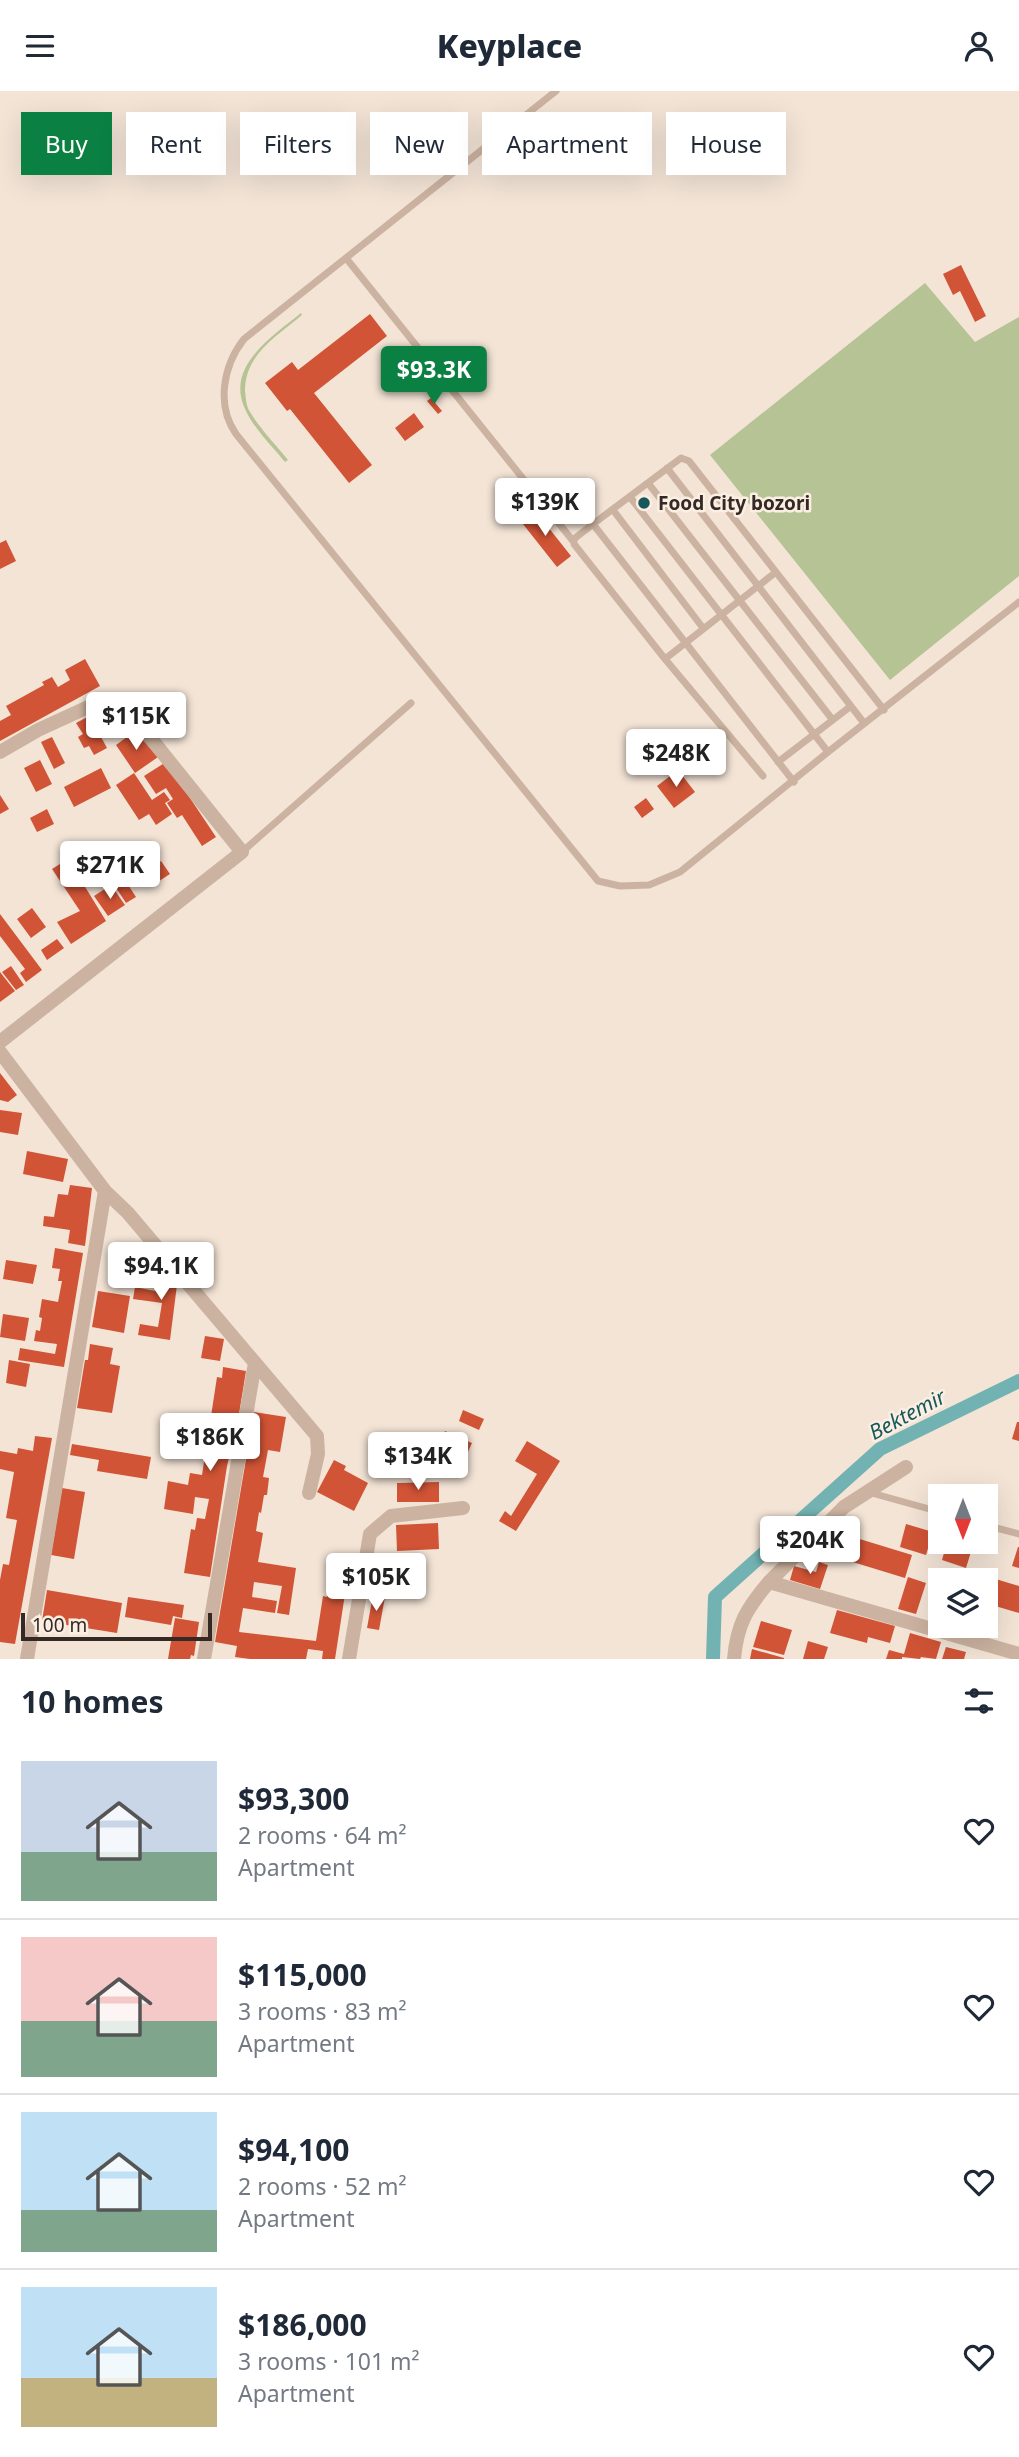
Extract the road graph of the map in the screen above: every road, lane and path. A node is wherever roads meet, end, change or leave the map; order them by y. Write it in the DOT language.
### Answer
graph roads {
  1 [pos="556,91"];
  2 [pos="346,258"];
  3 [pos="667,468"];
  4 [pos="648,483"];
  5 [pos="630,497"];
  6 [pos="613,510"];
  7 [pos="593,524"];
  8 [pos="573,541"];
  9 [pos="776,572"];
  10 [pos="758,586"];
  11 [pos="740,600"];
  12 [pos="1019,602"];
  13 [pos="721,615"];
  14 [pos="703,628"];
  15 [pos="685,642"];
  16 [pos="665,659"];
  17 [pos="411,703"];
  18 [pos="851,706"];
  19 [pos="884,710"];
  20 [pos="832,719"];
  21 [pos="864,723"];
  22 [pos="813,735"];
  23 [pos="0,752"];
  24 [pos="828,752"];
  25 [pos="778,762"];
  26 [pos="763,776"];
  27 [pos="794,782"];
  28 [pos="242,852"];
  29 [pos="0,1042"];
  30 [pos="0,1052"];
  31 [pos="105,1191"];
  32 [pos="256,1363"];
  33 [pos="906,1467"];
  34 [pos="868,1492"];
  35 [pos="309,1493"];
  36 [pos="463,1508"];
  37 [pos="928,1509"];
  38 [pos="998,1528"];
  39 [pos="1019,1534"];
  40 [pos="769,1582"];
  41 [pos="1019,1654"];
  42 [pos="27,1659"];
  43 [pos="204,1659"];
  44 [pos="349,1659"];
  45 [pos="734,1659"];
  1 -- 2 [label="lane"];
  2 -- 8 [label="lane"];
  2 -- 27 [label="lane"];
  3 -- 4 [label="lane"];
  3 -- 9 [label="lane"];
  3 -- 10 [label="lane"];
  4 -- 5 [label="lane"];
  4 -- 11 [label="lane"];
  5 -- 6 [label="lane"];
  5 -- 13 [label="lane"];
  6 -- 7 [label="lane"];
  6 -- 14 [label="lane"];
  7 -- 8 [label="lane"];
  7 -- 15 [label="lane"];
  8 -- 16 [label="lane"];
  9 -- 10 [label="lane"];
  9 -- 19 [label="lane"];
  10 -- 11 [label="lane"];
  10 -- 18 [label="lane"];
  11 -- 13 [label="lane"];
  11 -- 20 [label="lane"];
  12 -- 19 [label="lane"];
  13 -- 14 [label="lane"];
  13 -- 22 [label="lane"];
  14 -- 15 [label="lane"];
  15 -- 16 [label="lane"];
  15 -- 25 [label="lane"];
  16 -- 26 [label="lane"];
  17 -- 28 [label="lane"];
  18 -- 20 [label="lane"];
  18 -- 21 [label="lane"];
  19 -- 21 [label="lane"];
  20 -- 22 [label="lane"];
  21 -- 24 [label="lane"];
  22 -- 24 [label="lane"];
  22 -- 25 [label="lane"];
  23 -- 28 [label="street"];
  24 -- 27 [label="lane"];
  25 -- 27 [label="lane"];
  28 -- 29 [label="street"];
  30 -- 31 [label="street"];
  31 -- 32 [label="street"];
  31 -- 42 [label="street"];
  32 -- 35 [label="street"];
  32 -- 43 [label="street"];
  33 -- 34 [label="street"];
  34 -- 37 [label="lane"];
  34 -- 40 [label="street"];
  36 -- 44 [label="street"];
  38 -- 39 [label="lane"];
  40 -- 41 [label="street"];
  40 -- 45 [label="street"];
}
